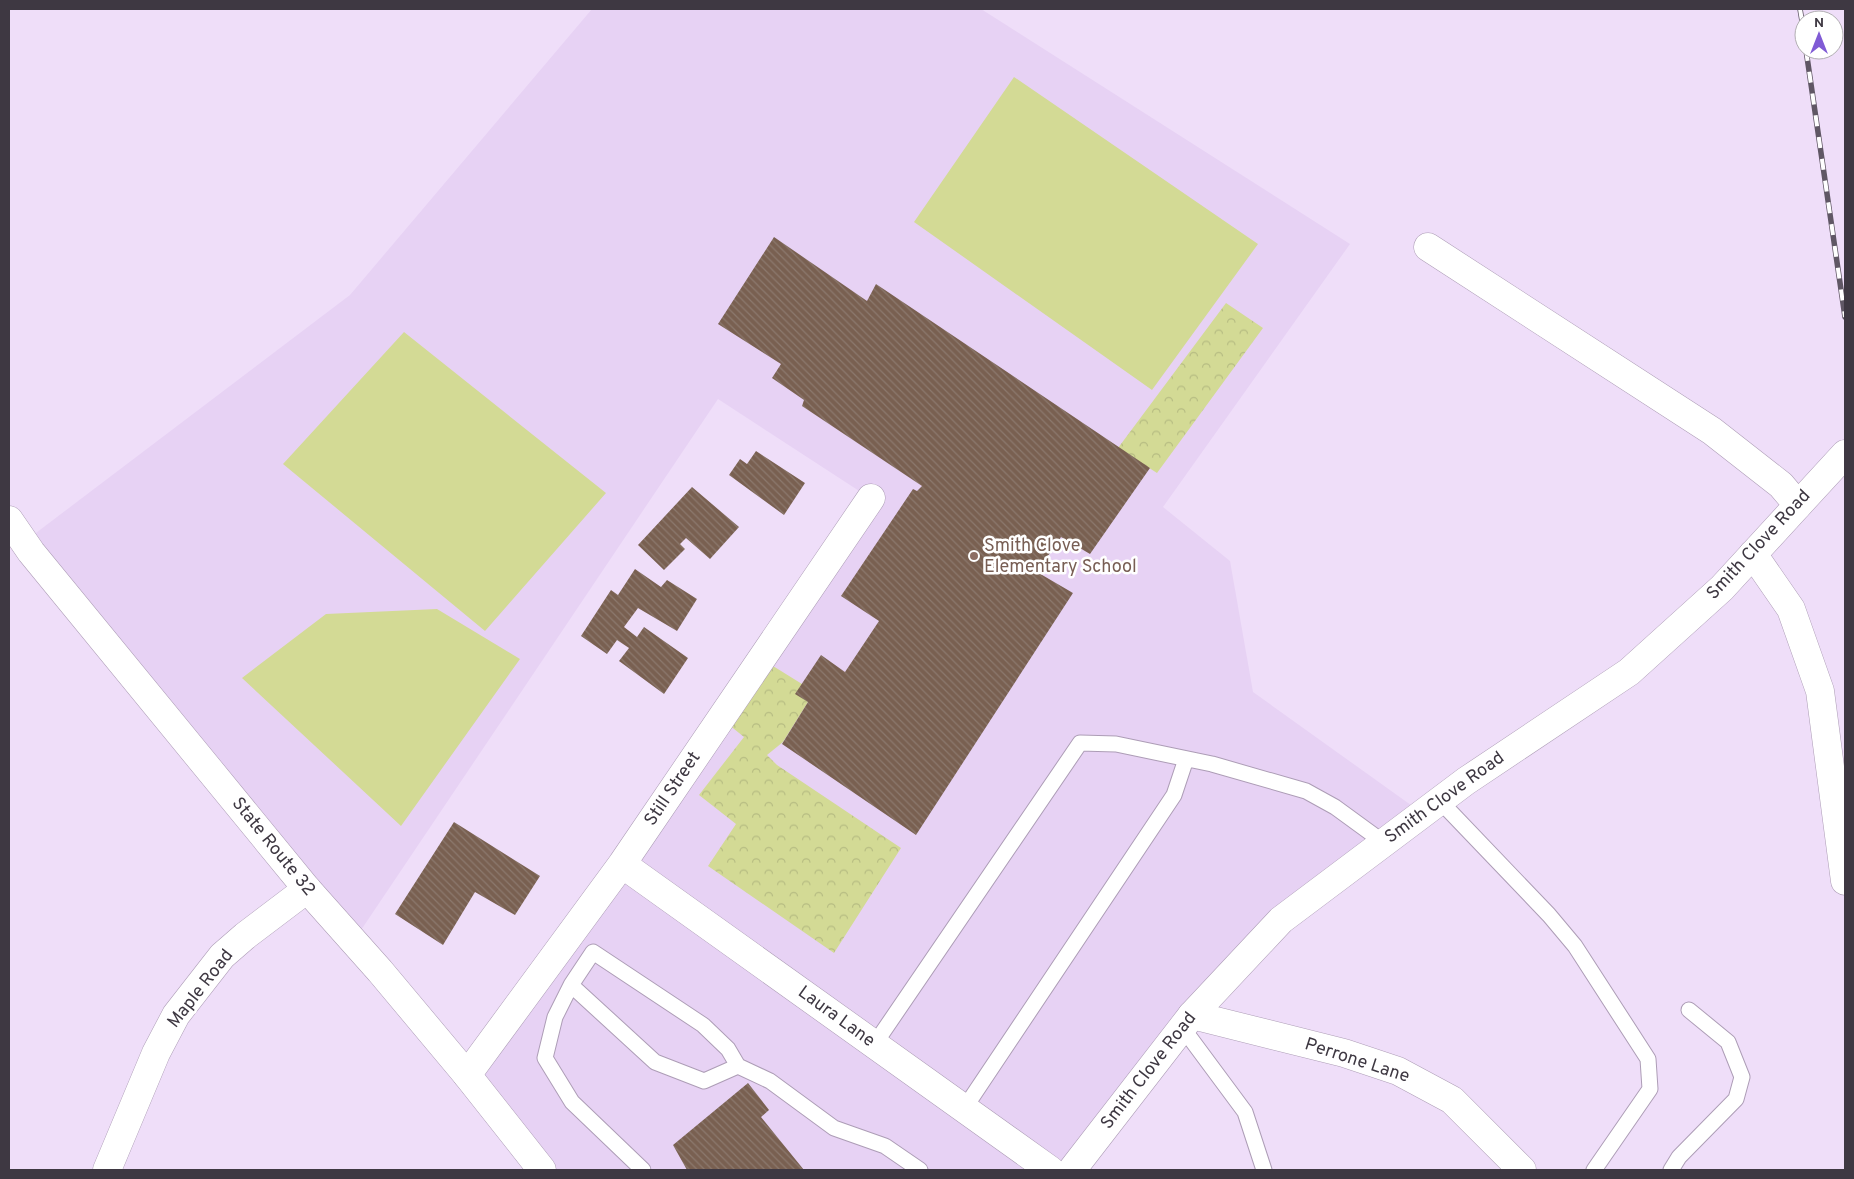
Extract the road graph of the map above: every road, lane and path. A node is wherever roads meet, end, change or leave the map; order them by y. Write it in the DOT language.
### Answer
graph roads {
  1 [pos="1428,247"];
  2 [pos="1845,454"];
  3 [pos="871,498"];
  4 [pos="1798,505"];
  5 [pos="9,520"];
  6 [pos="1753,554"];
  7 [pos="1186,759"];
  8 [pos="1439,800"];
  9 [pos="1383,842"];
  10 [pos="622,864"];
  11 [pos="1845,881"];
  12 [pos="306,889"];
  13 [pos="568,937"];
  14 [pos="593,952"];
  15 [pos="571,985"];
  16 [pos="1689,1010"];
  17 [pos="1187,1021"];
  18 [pos="874,1045"];
  19 [pos="738,1066"];
  20 [pos="467,1074"];
  21 [pos="964,1109"];
  22 [pos="641,1169"];
  23 [pos="107,1170"];
  24 [pos="542,1170"];
  25 [pos="920,1170"];
  26 [pos="1050,1170"];
  27 [pos="1072,1170"];
  28 [pos="1264,1170"];
  29 [pos="1522,1170"];
  30 [pos="1594,1170"];
  31 [pos="1671,1170"];
  1 -- 4 [label="street"];
  2 -- 4 [label="street, Smith Clove Road"];
  3 -- 10 [label="street, Still Street"];
  4 -- 6 [label="street, Smith Clove Road"];
  5 -- 12 [label="street, State Route 32"];
  6 -- 8 [label="street, Smith Clove Road"];
  6 -- 11 [label="street"];
  7 -- 9 [label="lane"];
  7 -- 18 [label="lane"];
  7 -- 21 [label="lane"];
  8 -- 9 [label="street, Smith Clove Road"];
  8 -- 30 [label="lane"];
  9 -- 17 [label="street, Smith Clove Road"];
  10 -- 13 [label="street, Still Street"];
  10 -- 18 [label="street, Laura Lane"];
  12 -- 20 [label="street, State Route 32"];
  12 -- 23 [label="street, Maple Road"];
  13 -- 14 [label="lane"];
  13 -- 20 [label="street, Still Street"];
  14 -- 15 [label="lane"];
  14 -- 19 [label="lane"];
  15 -- 19 [label="lane"];
  15 -- 22 [label="lane"];
  16 -- 31 [label="lane"];
  17 -- 27 [label="street, Smith Clove Road"];
  17 -- 28 [label="lane"];
  17 -- 29 [label="street, Perrone Lane"];
  18 -- 21 [label="street, Laura Lane"];
  19 -- 25 [label="lane"];
  20 -- 24 [label="street, State Route 32"];
  21 -- 26 [label="street, Laura Lane"];
}
